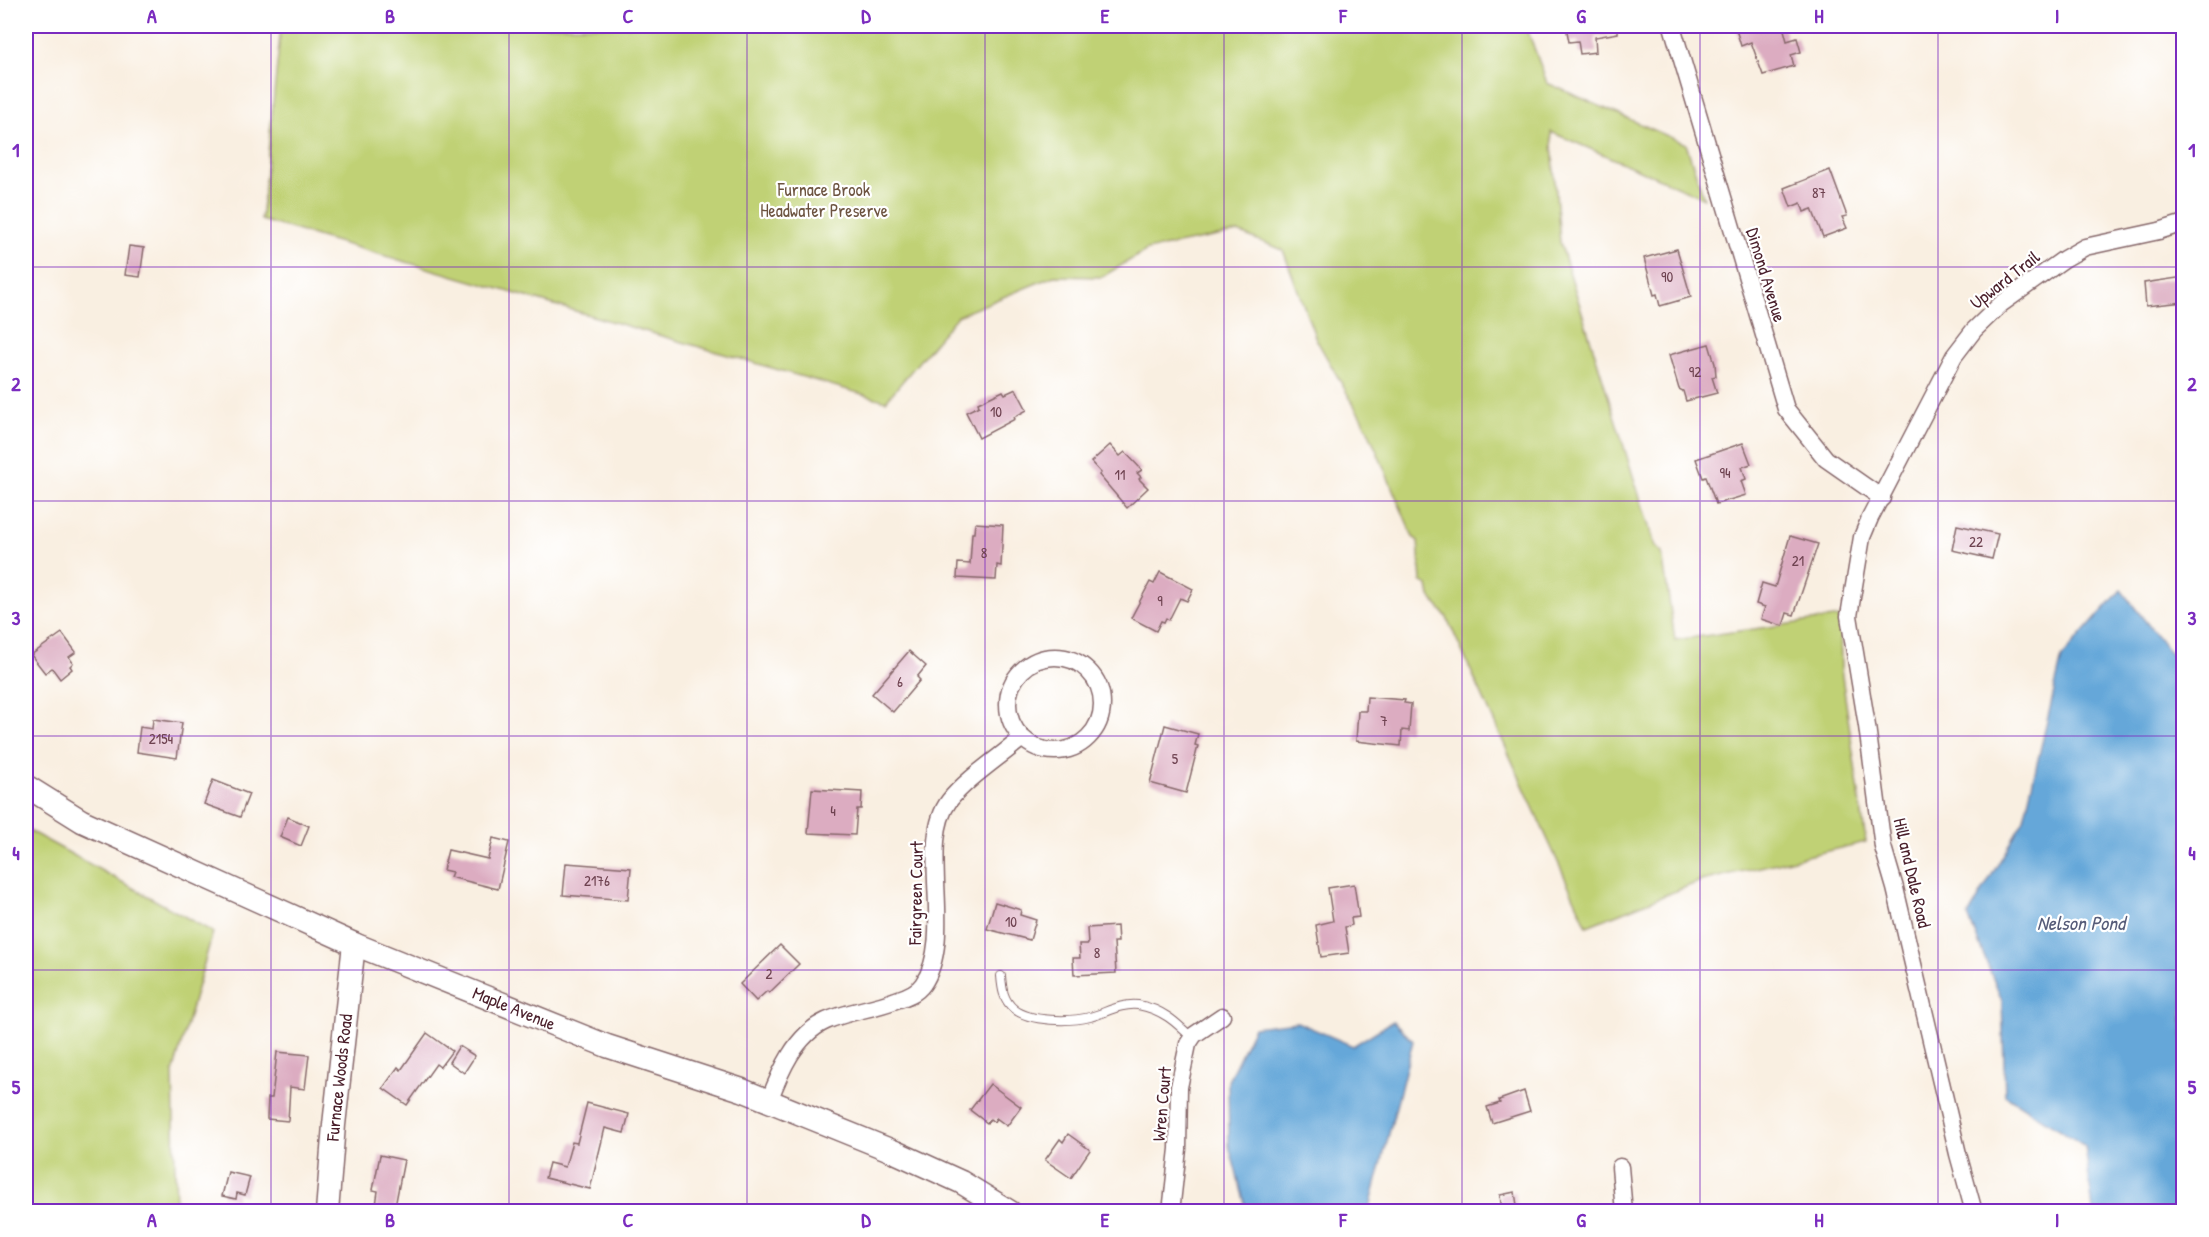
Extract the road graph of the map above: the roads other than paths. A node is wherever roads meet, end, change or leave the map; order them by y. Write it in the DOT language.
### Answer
graph roads {
  1 [pos="1672,26"];
  2 [pos="2184,223"];
  3 [pos="1879,501"];
  4 [pos="1022,738"];
  5 [pos="26,786"];
  6 [pos="354,944"];
  7 [pos="1001,976"];
  8 [pos="1222,1016"];
  9 [pos="1192,1038"];
  10 [pos="769,1101"];
  11 [pos="1620,1167"];
  12 [pos="327,1212"];
  13 [pos="1010,1212"];
  14 [pos="1171,1212"];
  15 [pos="1624,1212"];
  16 [pos="1974,1212"];
  1 -- 3 [label="street, Dimond Avenue"];
  2 -- 3 [label="street, Upward Trail"];
  3 -- 16 [label="street, Hill and Dale Road"];
  4 -- 4 [label="street"];
  4 -- 10 [label="street, Fairgreen Court"];
  5 -- 6 [label="street, Maple Avenue"];
  6 -- 10 [label="street, Maple Avenue"];
  6 -- 12 [label="street, Furnace Woods Road"];
  7 -- 9 [label="lane"];
  8 -- 9 [label="street"];
  9 -- 14 [label="street, Wren Court"];
  10 -- 13 [label="street, Maple Avenue"];
  11 -- 15 [label="street"];
}
